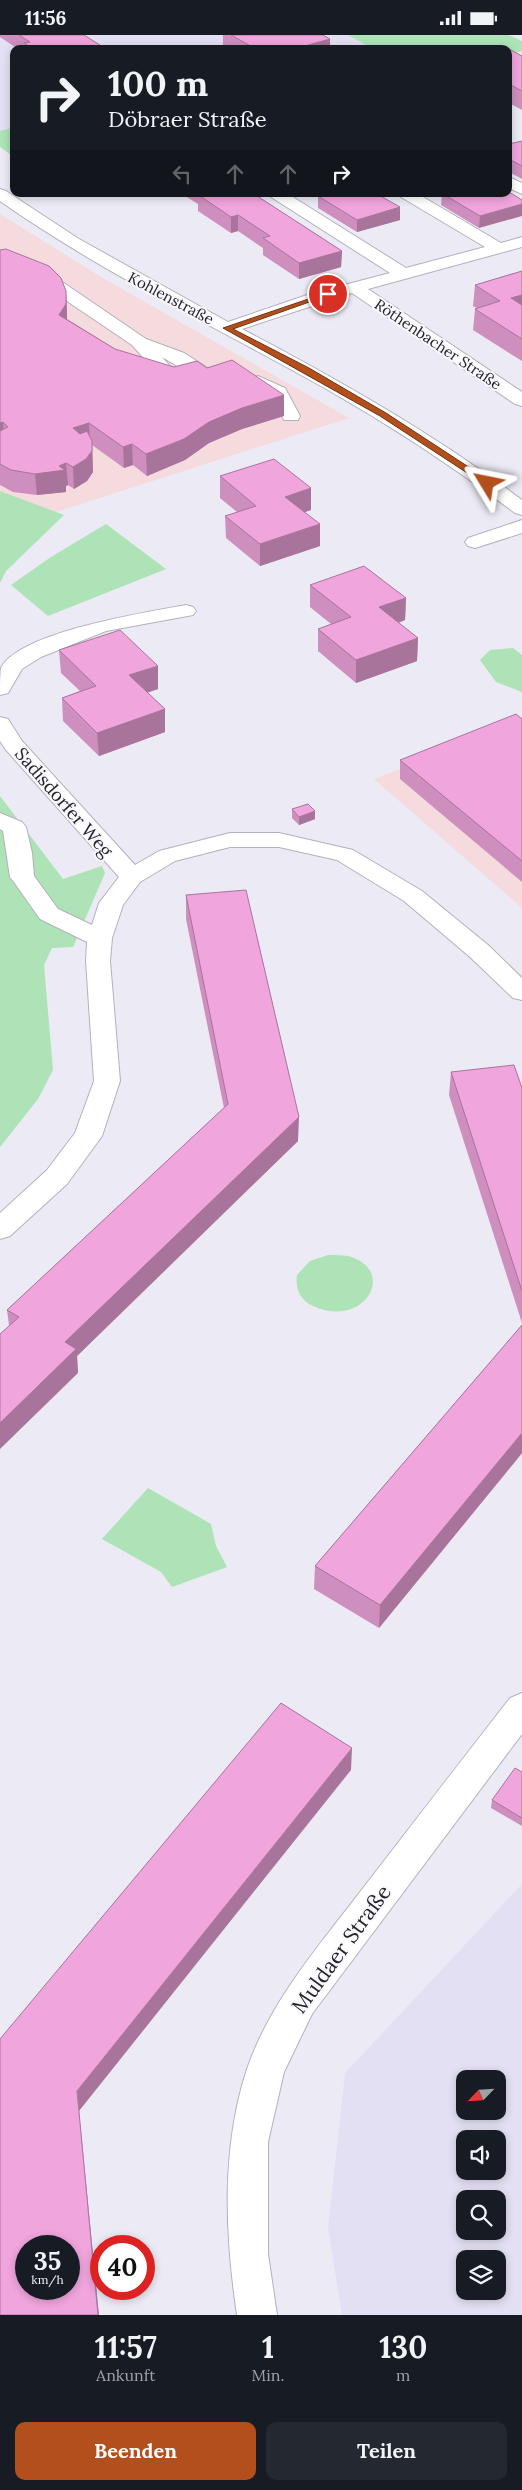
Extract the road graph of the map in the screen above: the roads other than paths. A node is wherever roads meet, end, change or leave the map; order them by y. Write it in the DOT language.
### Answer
graph roads {
  1 [pos="0,193"];
  2 [pos="282,197"];
  3 [pos="412,197"];
  4 [pos="18,207"];
  5 [pos="0,212"];
  6 [pos="522,242"];
  7 [pos="500,249"];
  8 [pos="0,258"];
  9 [pos="402,273"];
  10 [pos="354,287"];
  11 [pos="227,328"];
  12 [pos="138,341"];
  13 [pos="172,379"];
  14 [pos="522,400"];
  15 [pos="291,416"];
  16 [pos="522,509"];
  17 [pos="522,526"];
  18 [pos="475,542"];
  19 [pos="186,611"];
  20 [pos="0,688"];
  21 [pos="0,724"];
  22 [pos="0,821"];
  23 [pos="132,877"];
  24 [pos="100,938"];
  25 [pos="522,992"];
  26 [pos="0,1229"];
  27 [pos="522,1708"];
  28 [pos="257,2315"];
  1 -- 4 [label="street, Kohlenstraße"];
  2 -- 9 [label="street"];
  3 -- 7 [label="street"];
  4 -- 5 [label="street"];
  4 -- 11 [label="street, Kohlenstraße"];
  6 -- 7 [label="street"];
  7 -- 9 [label="street"];
  8 -- 12 [label="street"];
  9 -- 10 [label="street"];
  10 -- 11 [label="street"];
  10 -- 14 [label="street, Röthenbacher Straße"];
  11 -- 16 [label="street, Kohlenstraße"];
  12 -- 13 [label="street"];
  12 -- 15 [label="street"];
  17 -- 18 [label="street"];
  19 -- 20 [label="street"];
  21 -- 23 [label="street, Sadisdorfer Weg"];
  22 -- 24 [label="street"];
  23 -- 24 [label="street"];
  23 -- 25 [label="street"];
  24 -- 26 [label="street"];
  27 -- 28 [label="street, Muldaer Straße"];
}
